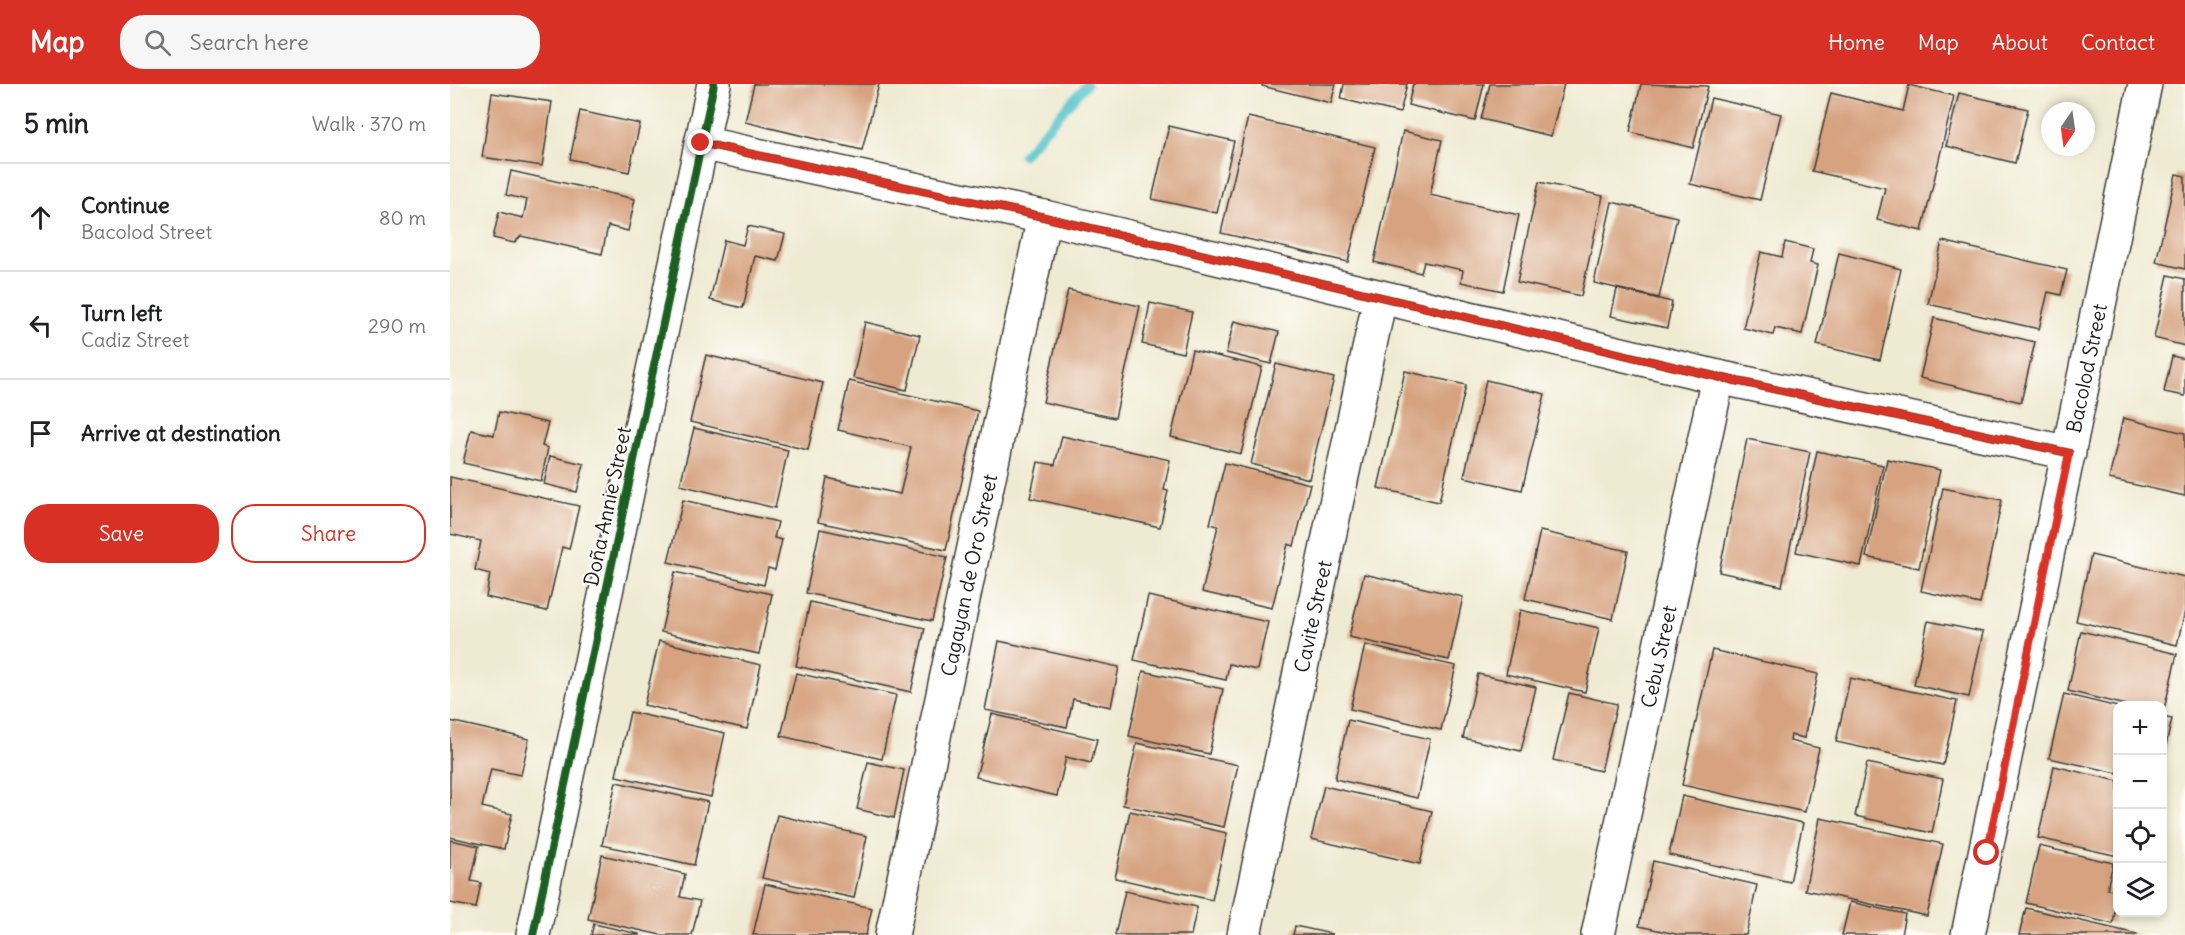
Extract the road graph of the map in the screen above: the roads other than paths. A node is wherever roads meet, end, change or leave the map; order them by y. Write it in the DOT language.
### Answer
graph roads {
  1 [pos="714,84"];
  2 [pos="2145,84"];
  3 [pos="701,143"];
  4 [pos="1044,217"];
  5 [pos="1380,298"];
  6 [pos="1718,377"];
  7 [pos="2069,453"];
  8 [pos="533,935"];
  9 [pos="892,935"];
  10 [pos="1245,935"];
  11 [pos="1598,935"];
  12 [pos="1968,935"];
  1 -- 3 [label="street, Doña Annie Street"];
  2 -- 7 [label="street, Bacolod Street"];
  3 -- 4 [label="street"];
  3 -- 8 [label="street, Doña Annie Street"];
  4 -- 5 [label="street"];
  4 -- 9 [label="street, Cagayan de Oro Street"];
  5 -- 6 [label="street"];
  5 -- 10 [label="street, Cavite Street"];
  6 -- 7 [label="street"];
  6 -- 11 [label="street, Cebu Street"];
  7 -- 12 [label="street, Bacolod Street"];
}
